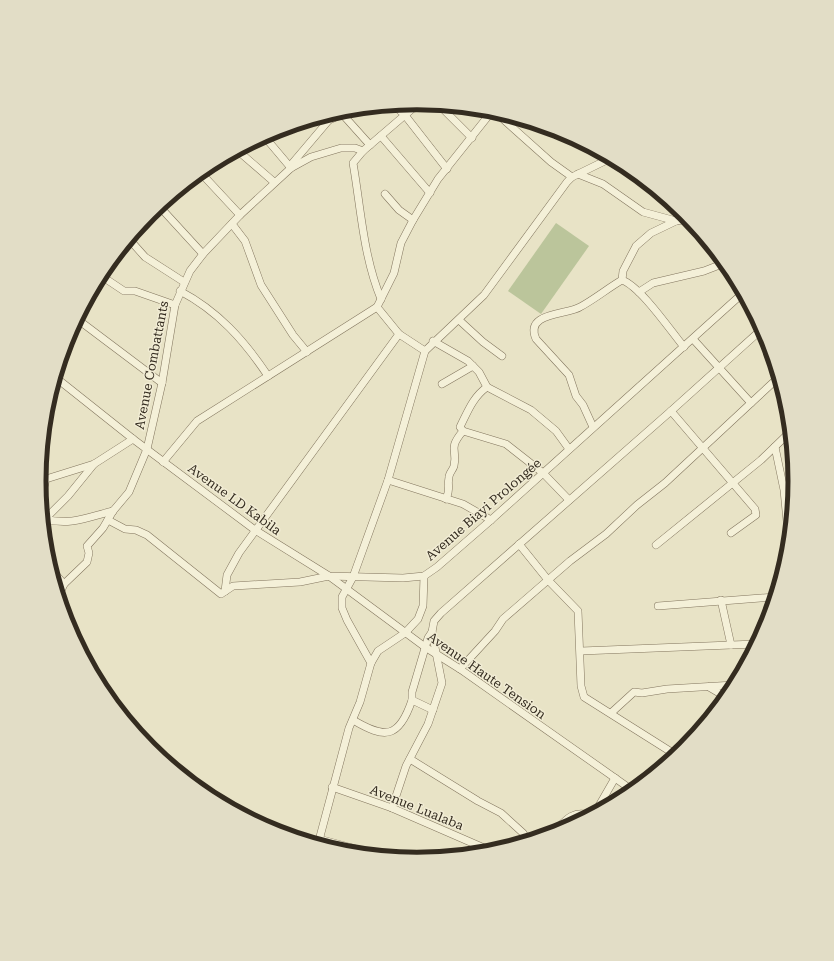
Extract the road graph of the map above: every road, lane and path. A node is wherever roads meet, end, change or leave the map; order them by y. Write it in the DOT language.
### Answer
graph roads {
  1 [pos="399,110"];
  2 [pos="409,110"];
  3 [pos="444,110"];
  4 [pos="404,114"];
  5 [pos="345,117"];
  6 [pos="488,117"];
  7 [pos="329,120"];
  8 [pos="503,120"];
  9 [pos="381,136"];
  10 [pos="472,138"];
  11 [pos="268,141"];
  12 [pos="370,145"];
  13 [pos="363,151"];
  14 [pos="242,154"];
  15 [pos="605,161"];
  16 [pos="290,167"];
  17 [pos="447,169"];
  18 [pos="575,176"];
  19 [pos="204,177"];
  20 [pos="274,182"];
  21 [pos="430,193"];
  22 [pos="385,194"];
  23 [pos="163,210"];
  24 [pos="240,216"];
  25 [pos="413,220"];
  26 [pos="681,220"];
  27 [pos="676,221"];
  28 [pos="232,224"];
  29 [pos="132,243"];
  30 [pos="203,254"];
  31 [pos="719,265"];
  32 [pos="106,279"];
  33 [pos="622,280"];
  34 [pos="184,282"];
  35 [pos="180,291"];
  36 [pos="638,292"];
  37 [pos="739,297"];
  38 [pos="381,299"];
  39 [pos="175,305"];
  40 [pos="377,308"];
  41 [pos="459,320"];
  42 [pos="81,322"];
  43 [pos="757,333"];
  44 [pos="399,334"];
  45 [pos="692,339"];
  46 [pos="433,341"];
  47 [pos="684,347"];
  48 [pos="425,350"];
  49 [pos="307,352"];
  50 [pos="502,356"];
  51 [pos="473,366"];
  52 [pos="718,368"];
  53 [pos="268,376"];
  54 [pos="60,381"];
  55 [pos="774,381"];
  56 [pos="162,383"];
  57 [pos="442,384"];
  58 [pos="487,387"];
  59 [pos="751,403"];
  60 [pos="671,411"];
  61 [pos="593,428"];
  62 [pos="463,430"];
  63 [pos="785,437"];
  64 [pos="133,439"];
  65 [pos="702,447"];
  66 [pos="775,447"];
  67 [pos="147,449"];
  68 [pos="569,449"];
  69 [pos="163,462"];
  70 [pos="94,464"];
  71 [pos="543,473"];
  72 [pos="46,480"];
  73 [pos="388,480"];
  74 [pos="732,482"];
  75 [pos="446,499"];
  76 [pos="569,500"];
  77 [pos="113,511"];
  78 [pos="786,514"];
  79 [pos="48,516"];
  80 [pos="108,520"];
  81 [pos="491,520"];
  82 [pos="48,521"];
  83 [pos="255,530"];
  84 [pos="732,533"];
  85 [pos="519,544"];
  86 [pos="656,544"];
  87 [pos="329,576"];
  88 [pos="353,576"];
  89 [pos="424,576"];
  90 [pos="60,579"];
  91 [pos="548,580"];
  92 [pos="64,584"];
  93 [pos="62,588"];
  94 [pos="346,588"];
  95 [pos="223,592"];
  96 [pos="769,597"];
  97 [pos="721,600"];
  98 [pos="658,606"];
  99 [pos="405,632"];
  100 [pos="432,632"];
  101 [pos="750,644"];
  102 [pos="730,645"];
  103 [pos="425,647"];
  104 [pos="581,651"];
  105 [pos="437,654"];
  106 [pos="371,663"];
  107 [pos="460,669"];
  108 [pos="726,686"];
  109 [pos="708,687"];
  110 [pos="720,694"];
  111 [pos="412,700"];
  112 [pos="433,710"];
  113 [pos="612,713"];
  114 [pos="353,720"];
  115 [pos="670,751"];
  116 [pos="410,759"];
  117 [pos="615,778"];
  118 [pos="627,786"];
  119 [pos="332,787"];
  120 [pos="601,803"];
  121 [pos="392,808"];
  122 [pos="581,813"];
  123 [pos="568,819"];
  124 [pos="525,835"];
  125 [pos="320,839"];
  126 [pos="479,846"];
  1 -- 4 [label="street"];
  2 -- 4 [label="street"];
  3 -- 10 [label="street"];
  4 -- 9 [label="street"];
  4 -- 17 [label="street"];
  5 -- 12 [label="street"];
  6 -- 10 [label="street"];
  7 -- 16 [label="street"];
  8 -- 18 [label="street"];
  9 -- 12 [label="street"];
  9 -- 21 [label="street"];
  10 -- 17 [label="street"];
  11 -- 16 [label="street"];
  12 -- 13 [label="street"];
  13 -- 16 [label="street, Avenue Combattants"];
  13 -- 38 [label="street"];
  14 -- 20 [label="street"];
  15 -- 18 [label="street"];
  16 -- 20 [label="street, Avenue Combattants"];
  17 -- 21 [label="street"];
  18 -- 27 [label="street"];
  18 -- 41 [label="street"];
  19 -- 24 [label="street"];
  20 -- 24 [label="street, Avenue Combattants"];
  21 -- 25 [label="street"];
  22 -- 25 [label="street"];
  23 -- 30 [label="street"];
  24 -- 28 [label="street, Avenue Combattants"];
  25 -- 38 [label="street"];
  26 -- 27 [label="street"];
  27 -- 33 [label="street"];
  28 -- 30 [label="street, Avenue Combattants"];
  28 -- 49 [label="street"];
  29 -- 34 [label="street"];
  30 -- 34 [label="street, Avenue Combattants"];
  31 -- 36 [label="street"];
  32 -- 39 [label="street"];
  33 -- 36 [label="street"];
  33 -- 61 [label="street"];
  34 -- 35 [label="street, Avenue Combattants"];
  35 -- 39 [label="street, Avenue Combattants"];
  35 -- 53 [label="street"];
  36 -- 47 [label="street"];
  37 -- 45 [label="street, Avenue Biayi Prolongée"];
  38 -- 40 [label="street"];
  39 -- 56 [label="street, Avenue Combattants"];
  40 -- 44 [label="street"];
  40 -- 49 [label="street"];
  41 -- 46 [label="street"];
  41 -- 50 [label="street"];
  42 -- 56 [label="street"];
  43 -- 52 [label="street"];
  44 -- 48 [label="street"];
  44 -- 83 [label="street"];
  45 -- 47 [label="street, Avenue Biayi Prolongée"];
  45 -- 52 [label="street"];
  46 -- 48 [label="street"];
  46 -- 51 [label="street"];
  47 -- 61 [label="street, Avenue Biayi Prolongée"];
  48 -- 73 [label="street"];
  49 -- 53 [label="street"];
  51 -- 57 [label="street"];
  51 -- 58 [label="street"];
  52 -- 59 [label="street"];
  52 -- 60 [label="street"];
  53 -- 69 [label="street"];
  54 -- 64 [label="street, Avenue LD Kabila"];
  55 -- 59 [label="street"];
  56 -- 67 [label="street, Avenue Combattants"];
  58 -- 62 [label="street"];
  58 -- 68 [label="street"];
  59 -- 65 [label="street"];
  60 -- 65 [label="street"];
  60 -- 76 [label="street"];
  61 -- 68 [label="street, Avenue Biayi Prolongée"];
  62 -- 71 [label="street"];
  62 -- 75 [label="street"];
  63 -- 66 [label="street"];
  64 -- 67 [label="street, Avenue LD Kabila"];
  64 -- 70 [label="street"];
  65 -- 74 [label="street"];
  65 -- 91 [label="street"];
  66 -- 74 [label="street"];
  66 -- 78 [label="street"];
  67 -- 69 [label="street, Avenue LD Kabila"];
  67 -- 77 [label="street, Avenue Combattants"];
  68 -- 71 [label="street, Avenue Biayi Prolongée"];
  69 -- 83 [label="street, Avenue LD Kabila"];
  70 -- 72 [label="street"];
  70 -- 79 [label="street"];
  71 -- 76 [label="street"];
  71 -- 81 [label="street, Avenue Biayi Prolongée"];
  73 -- 75 [label="street"];
  73 -- 88 [label="street"];
  74 -- 84 [label="street"];
  74 -- 86 [label="street"];
  75 -- 81 [label="street"];
  76 -- 85 [label="street"];
  77 -- 80 [label="street, Avenue Combattants"];
  77 -- 82 [label="street"];
  80 -- 92 [label="street, Avenue Combattants"];
  80 -- 95 [label="street"];
  81 -- 89 [label="street, Avenue Biayi Prolongée"];
  83 -- 87 [label="street, Avenue LD Kabila"];
  83 -- 95 [label="street"];
  85 -- 91 [label="street"];
  85 -- 100 [label="street"];
  87 -- 88 [label="street"];
  87 -- 94 [label="street, Avenue Haute Tension"];
  87 -- 95 [label="street"];
  88 -- 89 [label="street"];
  88 -- 94 [label="street"];
  89 -- 99 [label="street, Avenue Biayi Prolongée"];
  90 -- 92 [label="street"];
  91 -- 104 [label="street"];
  91 -- 107 [label="street"];
  92 -- 93 [label="street"];
  94 -- 99 [label="street, Avenue Haute Tension"];
  94 -- 106 [label="street"];
  96 -- 97 [label="street"];
  97 -- 98 [label="street"];
  97 -- 102 [label="street"];
  99 -- 103 [label="street, Avenue Haute Tension"];
  99 -- 106 [label="street, Avenue Biayi Prolongée"];
  100 -- 103 [label="street"];
  100 -- 105 [label="street"];
  101 -- 102 [label="street"];
  102 -- 104 [label="street"];
  103 -- 105 [label="street, Avenue Haute Tension"];
  103 -- 111 [label="street"];
  104 -- 113 [label="street"];
  105 -- 107 [label="street, Avenue Haute Tension"];
  105 -- 112 [label="street"];
  106 -- 114 [label="street, Avenue Biayi Prolongée"];
  107 -- 117 [label="street, Avenue Haute Tension"];
  108 -- 109 [label="street"];
  109 -- 110 [label="street"];
  109 -- 113 [label="street"];
  111 -- 112 [label="street"];
  111 -- 114 [label="street"];
  112 -- 116 [label="street"];
  113 -- 115 [label="street"];
  114 -- 119 [label="street, Avenue Biayi Prolongée"];
  116 -- 121 [label="street"];
  116 -- 124 [label="street"];
  117 -- 118 [label="street, Avenue Haute Tension"];
  117 -- 120 [label="street"];
  119 -- 121 [label="street, Avenue Lualaba"];
  119 -- 125 [label="street, Avenue Biayi Prolongée"];
  121 -- 126 [label="street, Avenue Lualaba"];
  122 -- 123 [label="street"];
}
